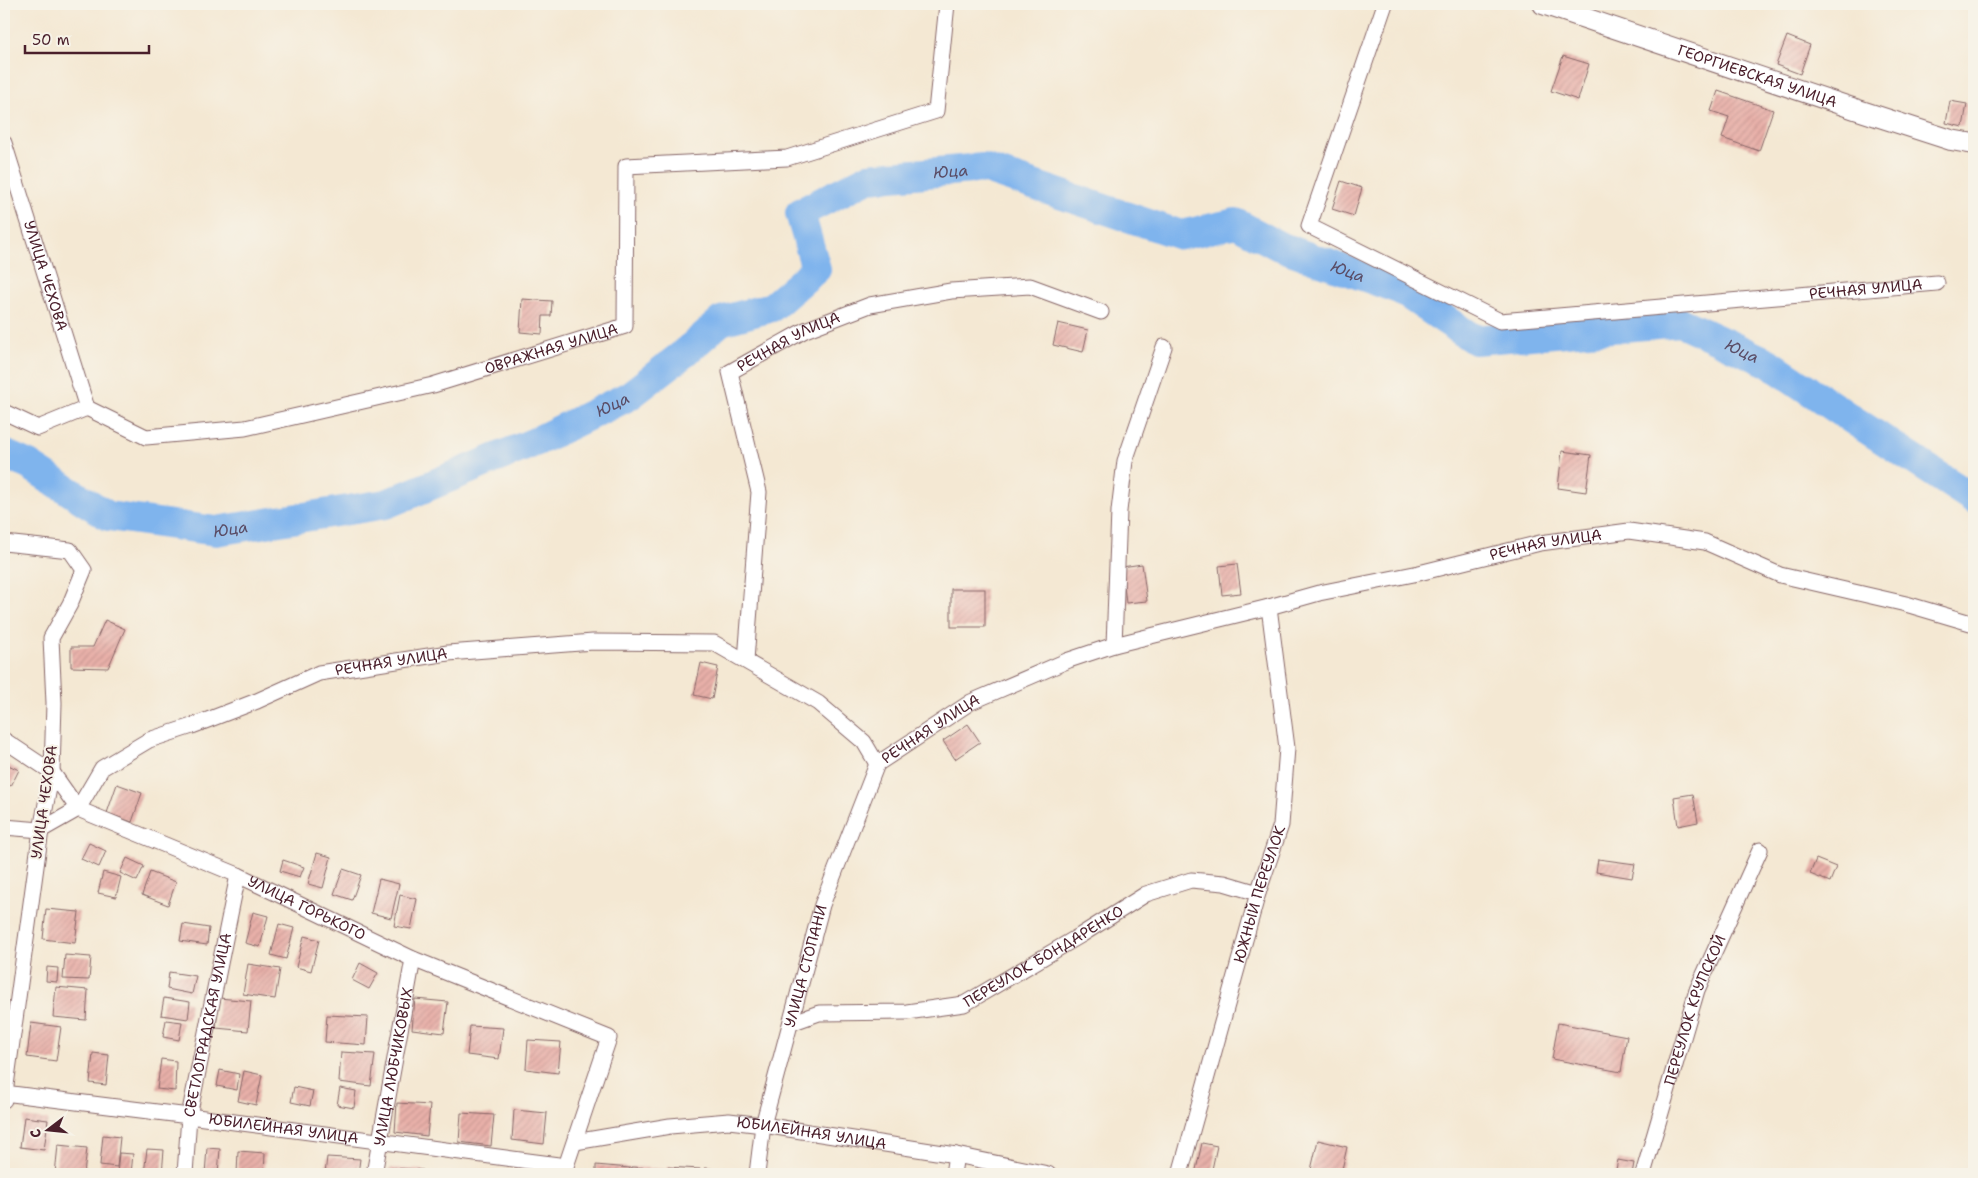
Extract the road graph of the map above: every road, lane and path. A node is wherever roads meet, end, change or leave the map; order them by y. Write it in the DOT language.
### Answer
graph roads {
  1 [pos="947,4"];
  2 [pos="1385,4"];
  3 [pos="1543,4"];
  4 [pos="4,144"];
  5 [pos="1974,144"];
  6 [pos="1937,283"];
  7 [pos="1101,312"];
  8 [pos="1164,347"];
  9 [pos="86,408"];
  10 [pos="4,412"];
  11 [pos="4,543"];
  12 [pos="1269,608"];
  13 [pos="1974,624"];
  14 [pos="1114,646"];
  15 [pos="746,660"];
  16 [pos="4,740"];
  17 [pos="877,764"];
  18 [pos="52,772"];
  19 [pos="78,809"];
  20 [pos="4,827"];
  21 [pos="41,830"];
  22 [pos="1760,850"];
  23 [pos="238,875"];
  24 [pos="1258,893"];
  25 [pos="413,959"];
  26 [pos="791,1023"];
  27 [pos="4,1096"];
  28 [pos="189,1116"];
  29 [pos="764,1125"];
  30 [pos="378,1141"];
  31 [pos="575,1142"];
  32 [pos="956,1155"];
  33 [pos="565,1170"];
  34 [pos="185,1174"];
  35 [pos="374,1174"];
  36 [pos="756,1174"];
  37 [pos="954,1174"];
  38 [pos="1048,1174"];
  39 [pos="1180,1174"];
  40 [pos="1644,1174"];
  1 -- 9 [label="street, ОВРАЖНАЯ УЛИЦА"];
  2 -- 6 [label="street, РЕЧНАЯ УЛИЦА"];
  3 -- 5 [label="main road, ГЕОРГИЕВСКАЯ УЛИЦА"];
  4 -- 9 [label="street, УЛИЦА ЧЕХОВА"];
  7 -- 15 [label="street, РЕЧНАЯ УЛИЦА"];
  8 -- 14 [label="street"];
  9 -- 10 [label="street"];
  11 -- 18 [label="street, УЛИЦА ЧЕХОВА"];
  12 -- 13 [label="street, РЕЧНАЯ УЛИЦА"];
  12 -- 14 [label="street, РЕЧНАЯ УЛИЦА"];
  12 -- 24 [label="street, ЮЖНЫЙ ПЕРЕУЛОК"];
  14 -- 17 [label="street, РЕЧНАЯ УЛИЦА"];
  15 -- 17 [label="street, РЕЧНАЯ УЛИЦА"];
  15 -- 19 [label="street, РЕЧНАЯ УЛИЦА"];
  16 -- 18 [label="street"];
  17 -- 26 [label="street, УЛИЦА СТОПАНИ"];
  18 -- 19 [label="street"];
  18 -- 21 [label="street, УЛИЦА ЧЕХОВА"];
  19 -- 21 [label="street"];
  19 -- 23 [label="street, УЛИЦА ГОРЬКОГО"];
  20 -- 21 [label="street"];
  21 -- 27 [label="street, УЛИЦА ЧЕХОВА"];
  22 -- 40 [label="street, ПЕРЕУЛОК КРУПСКОЙ"];
  23 -- 25 [label="street, УЛИЦА ГОРЬКОГО"];
  23 -- 28 [label="street, СВЕТЛОГРАДСКАЯ УЛИЦА"];
  24 -- 26 [label="street, ПЕРЕУЛОК БОНДАРЕНКО"];
  24 -- 39 [label="street, ЮЖНЫЙ ПЕРЕУЛОК"];
  25 -- 30 [label="street, УЛИЦА ЛЮБЧИКОВЫХ"];
  25 -- 31 [label="street, УЛИЦА ГОРЬКОГО"];
  26 -- 29 [label="street, УЛИЦА СТОПАНИ"];
  27 -- 28 [label="street, ЮБИЛЕЙНАЯ УЛИЦА"];
  28 -- 30 [label="street, ЮБИЛЕЙНАЯ УЛИЦА"];
  28 -- 34 [label="street, СВЕТЛОГРАДСКАЯ УЛИЦА"];
  29 -- 31 [label="street, ЮБИЛЕЙНАЯ УЛИЦА"];
  29 -- 32 [label="street, ЮБИЛЕЙНАЯ УЛИЦА"];
  29 -- 36 [label="street, УЛИЦА СТОПАНИ"];
  30 -- 33 [label="street, ЮБИЛЕЙНАЯ УЛИЦА"];
  30 -- 35 [label="street, УЛИЦА ЛЮБЧИКОВЫХ"];
  31 -- 33 [label="street"];
  32 -- 37 [label="street"];
  32 -- 38 [label="street, ЮБИЛЕЙНАЯ УЛИЦА"];
}
